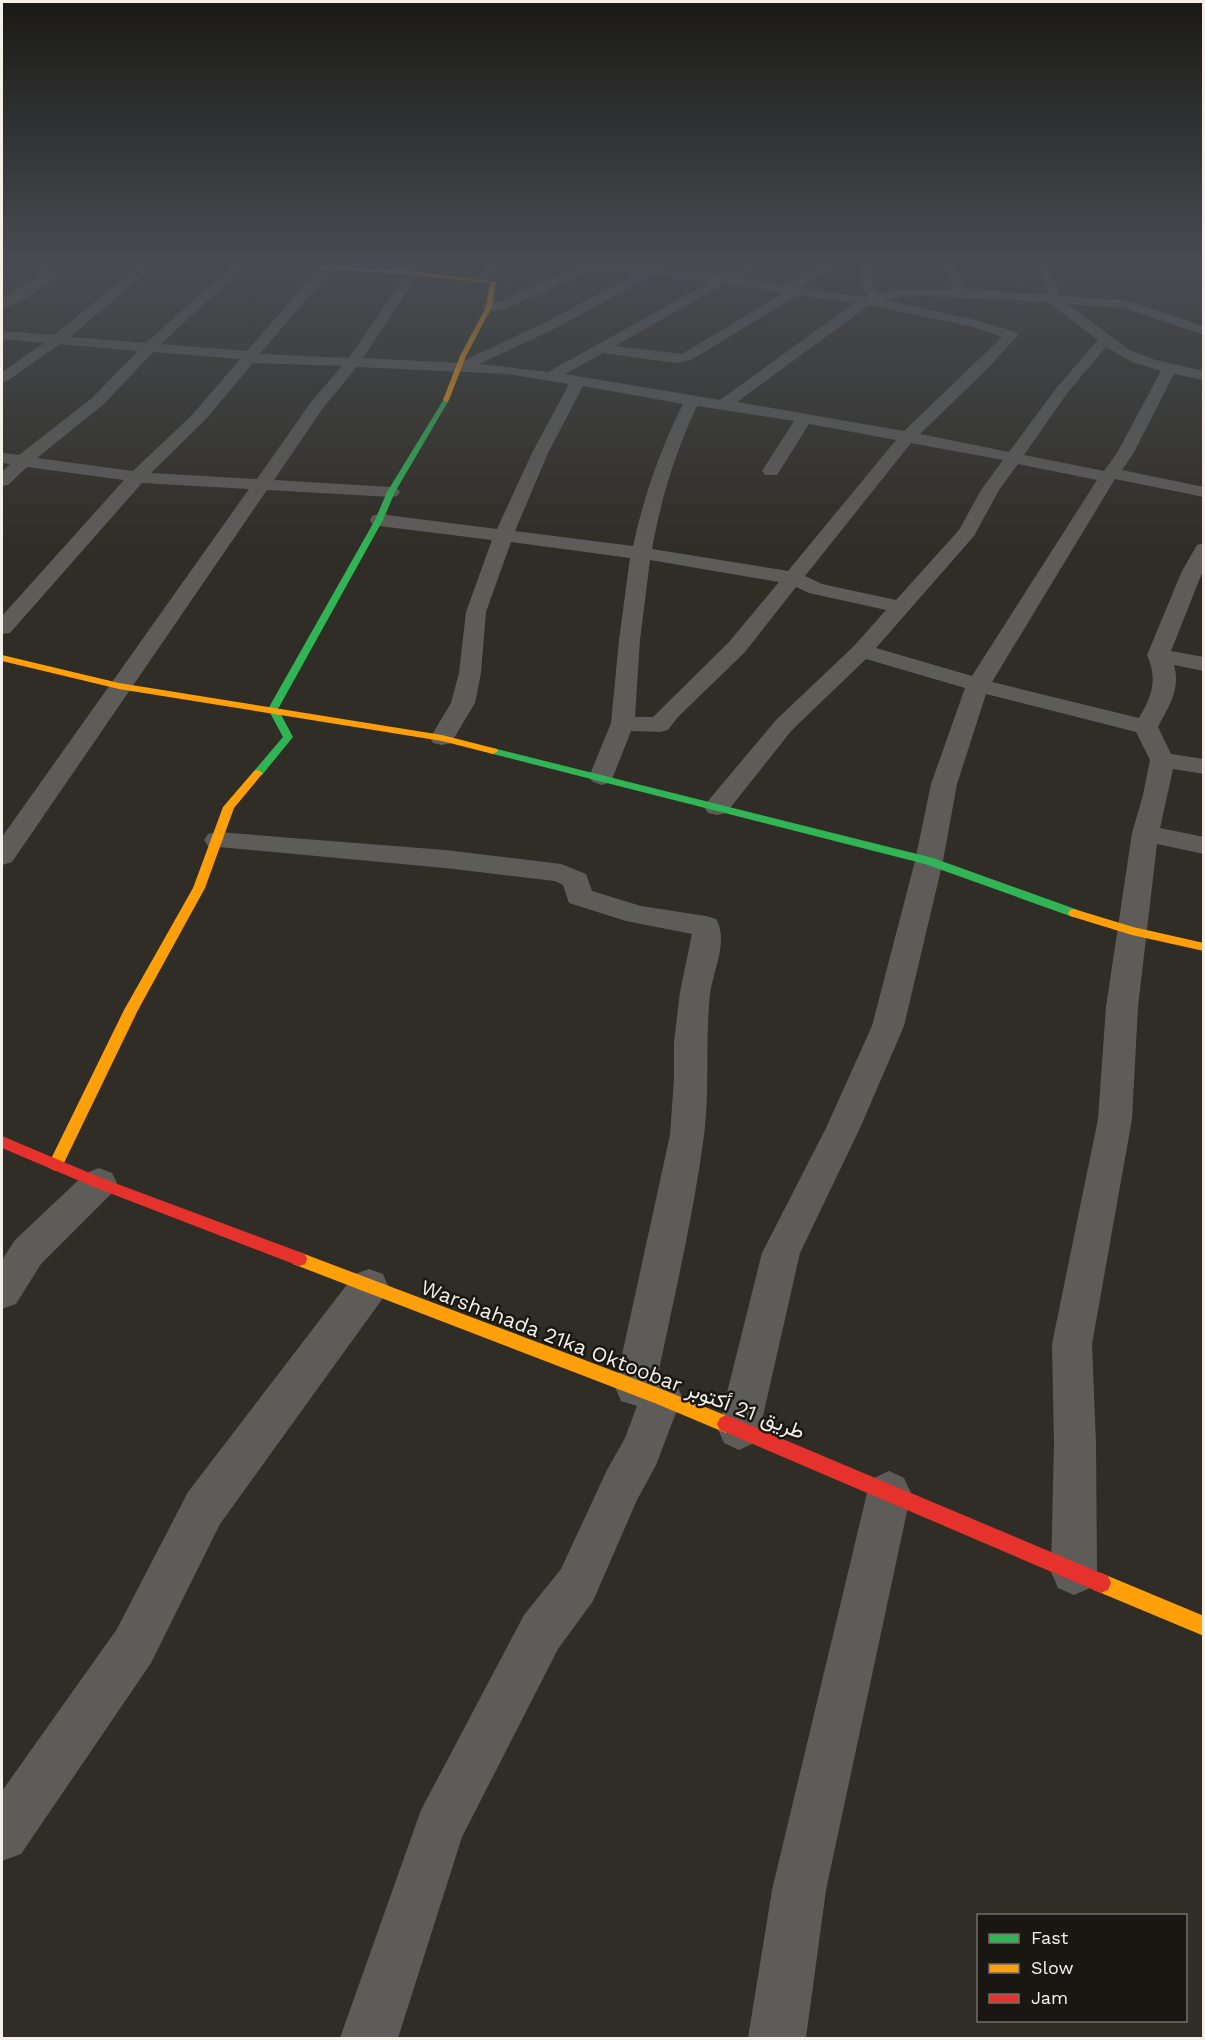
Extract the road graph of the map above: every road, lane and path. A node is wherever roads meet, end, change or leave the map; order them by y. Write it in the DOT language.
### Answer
graph roads {
  1 [pos="31,358"];
  2 [pos="139,358"];
  3 [pos="249,358"];
  4 [pos="275,358"];
  5 [pos="356,358"];
  6 [pos="463,358"];
  7 [pos="480,358"];
  8 [pos="582,358"];
  9 [pos="684,358"];
  10 [pos="787,358"];
  11 [pos="989,358"];
  12 [pos="1090,358"];
  13 [pos="1142,358"];
  14 [pos="353,362"];
  15 [pos="461,367"];
  16 [pos="1170,368"];
  17 [pos="1203,376"];
  18 [pos="550,377"];
  19 [pos="2,378"];
  20 [pos="578,381"];
  21 [pos="633,390"];
  22 [pos="692,401"];
  23 [pos="723,404"];
  24 [pos="804,418"];
  25 [pos="906,438"];
  26 [pos="2,458"];
  27 [pos="1014,458"];
  28 [pos="24,460"];
  29 [pos="771,471"];
  30 [pos="1110,475"];
  31 [pos="137,477"];
  32 [pos="2,482"];
  33 [pos="261,485"];
  34 [pos="391,492"];
  35 [pos="1203,492"];
  36 [pos="379,520"];
  37 [pos="503,537"];
  38 [pos="1203,549"];
  39 [pos="640,553"];
  40 [pos="792,578"];
  41 [pos="899,607"];
  42 [pos="2,628"];
  43 [pos="862,651"];
  44 [pos="1158,655"];
  45 [pos="2,658"];
  46 [pos="1203,664"];
  47 [pos="978,685"];
  48 [pos="118,686"];
  49 [pos="273,709"];
  50 [pos="623,723"];
  51 [pos="1146,727"];
  52 [pos="442,738"];
  53 [pos="1162,760"];
  54 [pos="1203,767"];
  55 [pos="602,777"];
  56 [pos="717,807"];
  57 [pos="1145,833"];
  58 [pos="217,840"];
  59 [pos="1203,846"];
  60 [pos="2,856"];
  61 [pos="929,861"];
  62 [pos="1132,931"];
  63 [pos="1203,947"];
  64 [pos="2,1142"];
  65 [pos="56,1165"];
  66 [pos="99,1183"];
  67 [pos="369,1286"];
  68 [pos="2,1292"];
  69 [pos="648,1392"];
  70 [pos="739,1430"];
  71 [pos="890,1493"];
  72 [pos="1074,1572"];
  73 [pos="1203,1626"];
  74 [pos="2,1835"];
  75 [pos="369,2038"];
  76 [pos="777,2038"];
  1 -- 19 [label="street"];
  2 -- 28 [label="street"];
  3 -- 31 [label="street"];
  4 -- 14 [label="street"];
  5 -- 14 [label="street"];
  6 -- 15 [label="street"];
  7 -- 15 [label="street"];
  8 -- 18 [label="street"];
  9 -- 21 [label="street"];
  10 -- 23 [label="street"];
  11 -- 25 [label="street"];
  12 -- 27 [label="street"];
  13 -- 16 [label="street"];
  14 -- 15 [label="street"];
  14 -- 33 [label="street"];
  15 -- 18 [label="street"];
  15 -- 34 [label="street"];
  16 -- 17 [label="street"];
  16 -- 30 [label="street"];
  18 -- 20 [label="street"];
  20 -- 21 [label="street"];
  20 -- 37 [label="street"];
  21 -- 22 [label="street"];
  22 -- 23 [label="street"];
  22 -- 39 [label="street"];
  23 -- 24 [label="street"];
  24 -- 25 [label="street"];
  24 -- 29 [label="street"];
  25 -- 27 [label="street"];
  25 -- 40 [label="street"];
  26 -- 28 [label="street"];
  27 -- 30 [label="street"];
  27 -- 41 [label="street"];
  28 -- 31 [label="street"];
  28 -- 32 [label="street"];
  30 -- 35 [label="street"];
  30 -- 47 [label="street"];
  31 -- 33 [label="street"];
  31 -- 42 [label="street"];
  33 -- 34 [label="street"];
  33 -- 48 [label="street"];
  34 -- 36 [label="street"];
  36 -- 37 [label="street"];
  36 -- 49 [label="street"];
  37 -- 39 [label="street"];
  37 -- 52 [label="street"];
  38 -- 44 [label="street"];
  39 -- 40 [label="street"];
  39 -- 50 [label="street"];
  40 -- 41 [label="street"];
  40 -- 50 [label="street"];
  41 -- 43 [label="street"];
  43 -- 47 [label="street"];
  43 -- 56 [label="street"];
  44 -- 46 [label="street"];
  44 -- 51 [label="street"];
  45 -- 48 [label="street"];
  47 -- 51 [label="street"];
  47 -- 61 [label="street"];
  48 -- 49 [label="street"];
  48 -- 60 [label="street"];
  49 -- 52 [label="street"];
  49 -- 58 [label="street"];
  50 -- 55 [label="street"];
  51 -- 53 [label="street"];
  52 -- 55 [label="street"];
  53 -- 54 [label="street"];
  53 -- 57 [label="street"];
  55 -- 56 [label="street"];
  56 -- 61 [label="street"];
  57 -- 59 [label="street"];
  57 -- 62 [label="street"];
  58 -- 65 [label="street"];
  58 -- 69 [label="street"];
  61 -- 62 [label="street"];
  61 -- 70 [label="street"];
  62 -- 63 [label="street"];
  62 -- 72 [label="street"];
  64 -- 65 [label="street, Warshahada 21ka Oktoobar طريق 21 أكتوبر"];
  65 -- 66 [label="street, Warshahada 21ka Oktoobar طريق 21 أكتوبر"];
  66 -- 67 [label="street, Warshahada 21ka Oktoobar طريق 21 أكتوبر"];
  66 -- 68 [label="street"];
  67 -- 69 [label="street, Warshahada 21ka Oktoobar طريق 21 أكتوبر"];
  67 -- 74 [label="street"];
  69 -- 70 [label="street, Warshahada 21ka Oktoobar طريق 21 أكتوبر"];
  69 -- 75 [label="street"];
  70 -- 71 [label="street, Warshahada 21ka Oktoobar طريق 21 أكتوبر"];
  71 -- 72 [label="street, Warshahada 21ka Oktoobar طريق 21 أكتوبر"];
  71 -- 76 [label="street"];
  72 -- 73 [label="street, Warshahada 21ka Oktoobar طريق 21 أكتوبر"];
}
